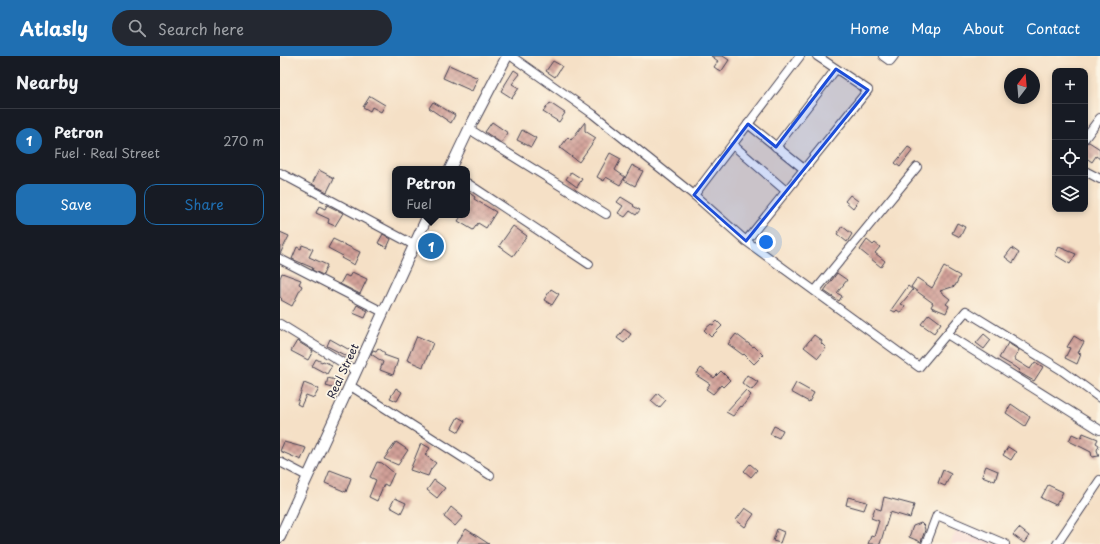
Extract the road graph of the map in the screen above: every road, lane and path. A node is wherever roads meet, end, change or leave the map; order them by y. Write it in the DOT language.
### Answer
graph roads {
  1 [pos="507,56"];
  2 [pos="511,56"];
  3 [pos="800,56"];
  4 [pos="816,56"];
  5 [pos="884,56"];
  6 [pos="894,56"];
  7 [pos="836,69"];
  8 [pos="1100,118"];
  9 [pos="748,124"];
  10 [pos="469,129"];
  11 [pos="1088,134"];
  12 [pos="732,144"];
  13 [pos="776,147"];
  14 [pos="451,166"];
  15 [pos="917,166"];
  16 [pos="804,169"];
  17 [pos="280,173"];
  18 [pos="1088,173"];
  19 [pos="1100,179"];
  20 [pos="470,185"];
  21 [pos="786,191"];
  22 [pos="694,195"];
  23 [pos="606,214"];
  24 [pos="427,218"];
  25 [pos="746,241"];
  26 [pos="414,245"];
  27 [pos="280,259"];
  28 [pos="589,264"];
  29 [pos="815,291"];
  30 [pos="383,312"];
  31 [pos="280,324"];
  32 [pos="947,334"];
  33 [pos="356,371"];
  34 [pos="349,385"];
  35 [pos="1100,398"];
  36 [pos="1100,430"];
  37 [pos="280,462"];
  38 [pos="490,475"];
  39 [pos="307,476"];
  40 [pos="1100,480"];
  41 [pos="280,537"];
  42 [pos="926,544"];
  43 [pos="1005,544"];
  44 [pos="1057,544"];
  1 -- 10 [label="main road"];
  2 -- 22 [label="street"];
  3 -- 9 [label="street"];
  4 -- 7 [label="street"];
  5 -- 6 [label="street"];
  7 -- 13 [label="street"];
  7 -- 16 [label="street"];
  8 -- 11 [label="street"];
  9 -- 12 [label="street"];
  9 -- 13 [label="street"];
  10 -- 14 [label="main road"];
  10 -- 23 [label="street"];
  12 -- 21 [label="street"];
  12 -- 22 [label="street"];
  13 -- 16 [label="street"];
  15 -- 29 [label="street"];
  16 -- 21 [label="street"];
  17 -- 26 [label="street"];
  18 -- 19 [label="street"];
  20 -- 28 [label="street"];
  21 -- 25 [label="street"];
  22 -- 25 [label="street"];
  24 -- 26 [label="main road, Real Street"];
  25 -- 29 [label="street"];
  26 -- 30 [label="main road, Real Street"];
  27 -- 30 [label="street"];
  29 -- 32 [label="street"];
  30 -- 33 [label="main road, Real Street"];
  31 -- 33 [label="street"];
  32 -- 35 [label="street"];
  32 -- 36 [label="street"];
  33 -- 34 [label="main road, Real Street"];
  34 -- 38 [label="street"];
  34 -- 39 [label="main road, Real Street"];
  37 -- 39 [label="street"];
  39 -- 41 [label="main road, Real Street"];
  40 -- 44 [label="street"];
  42 -- 43 [label="street"];
}
